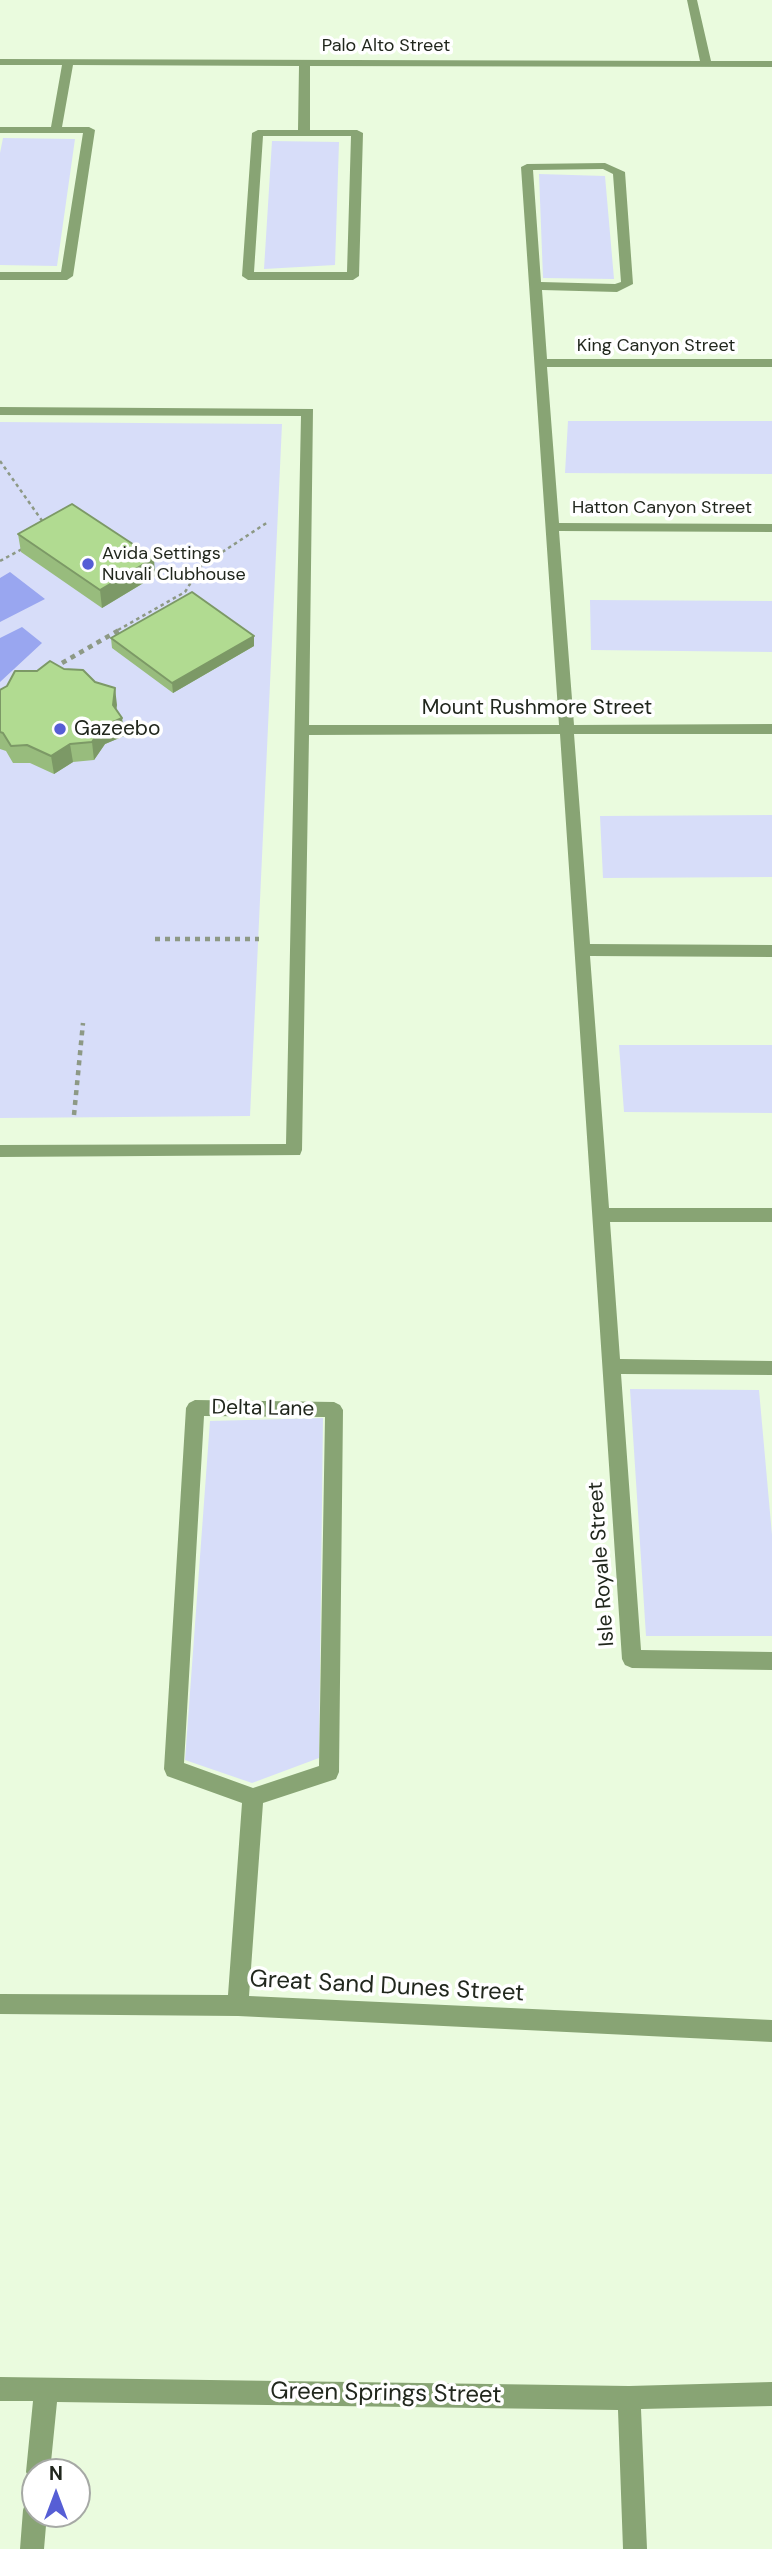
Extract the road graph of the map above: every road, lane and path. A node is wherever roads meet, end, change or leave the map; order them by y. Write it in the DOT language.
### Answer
graph roads {
  1 [pos="692,0"];
  2 [pos="0,62"];
  3 [pos="68,62"];
  4 [pos="305,63"];
  5 [pos="706,64"];
  6 [pos="772,64"];
  7 [pos="0,130"];
  8 [pos="56,130"];
  9 [pos="304,133"];
  10 [pos="0,276"];
  11 [pos="535,286"];
  12 [pos="540,363"];
  13 [pos="772,363"];
  14 [pos="0,411"];
  15 [pos="0,461"];
  16 [pos="307,496"];
  17 [pos="552,527"];
  18 [pos="772,528"];
  19 [pos="51,533"];
  20 [pos="30,545"];
  21 [pos="0,561"];
  22 [pos="62,663"];
  23 [pos="566,729"];
  24 [pos="772,729"];
  25 [pos="302,730"];
  26 [pos="155,939"];
  27 [pos="299,939"];
  28 [pos="581,950"];
  29 [pos="772,951"];
  30 [pos="83,1023"];
  31 [pos="0,1150"];
  32 [pos="71,1150"];
  33 [pos="600,1215"];
  34 [pos="772,1215"];
  35 [pos="611,1366"];
  36 [pos="772,1368"];
  37 [pos="772,1661"];
  38 [pos="253,1797"];
  39 [pos="0,2004"];
  40 [pos="238,2006"];
  41 [pos="772,2031"];
  42 [pos="0,2389"];
  43 [pos="46,2389"];
  44 [pos="772,2394"];
  45 [pos="629,2398"];
  46 [pos="39,2458"];
  47 [pos="34,2528"];
  48 [pos="32,2549"];
  49 [pos="635,2549"];
  1 -- 5 [label="street"];
  2 -- 3 [label="street, Palo Alto Street"];
  3 -- 4 [label="street, Palo Alto Street"];
  3 -- 8 [label="street"];
  4 -- 5 [label="street, Palo Alto Street"];
  4 -- 9 [label="street"];
  5 -- 6 [label="street, Palo Alto Street"];
  7 -- 8 [label="street"];
  8 -- 10 [label="street"];
  9 -- 9 [label="street"];
  11 -- 11 [label="street, Isle Royale Street"];
  11 -- 12 [label="street, Isle Royale Street"];
  12 -- 13 [label="street, King Canyon Street"];
  12 -- 17 [label="street, Isle Royale Street"];
  14 -- 16 [label="street"];
  15 -- 19 [label="path"];
  16 -- 22 [label="path"];
  16 -- 25 [label="street"];
  17 -- 18 [label="street, Hatton Canyon Street"];
  17 -- 23 [label="street, Isle Royale Street"];
  20 -- 21 [label="path"];
  23 -- 24 [label="street, Mount Rushmore Street"];
  23 -- 25 [label="street, Mount Rushmore Street"];
  23 -- 28 [label="street, Isle Royale Street"];
  25 -- 27 [label="street"];
  26 -- 27 [label="path"];
  27 -- 32 [label="street"];
  28 -- 29 [label="street"];
  28 -- 33 [label="street, Isle Royale Street"];
  30 -- 32 [label="path"];
  31 -- 32 [label="street"];
  33 -- 34 [label="street"];
  33 -- 35 [label="street, Isle Royale Street"];
  35 -- 36 [label="street"];
  35 -- 37 [label="street, Isle Royale Street"];
  38 -- 38 [label="street, Delta Lane"];
  38 -- 40 [label="street"];
  39 -- 40 [label="street, Great Sand Dunes Street"];
  40 -- 41 [label="street, Great Sand Dunes Street"];
  42 -- 43 [label="street, Green Springs Street"];
  43 -- 45 [label="street, Green Springs Street"];
  43 -- 46 [label="street"];
  44 -- 45 [label="street, Green Springs Street"];
  45 -- 49 [label="street"];
  47 -- 48 [label="street"];
}
